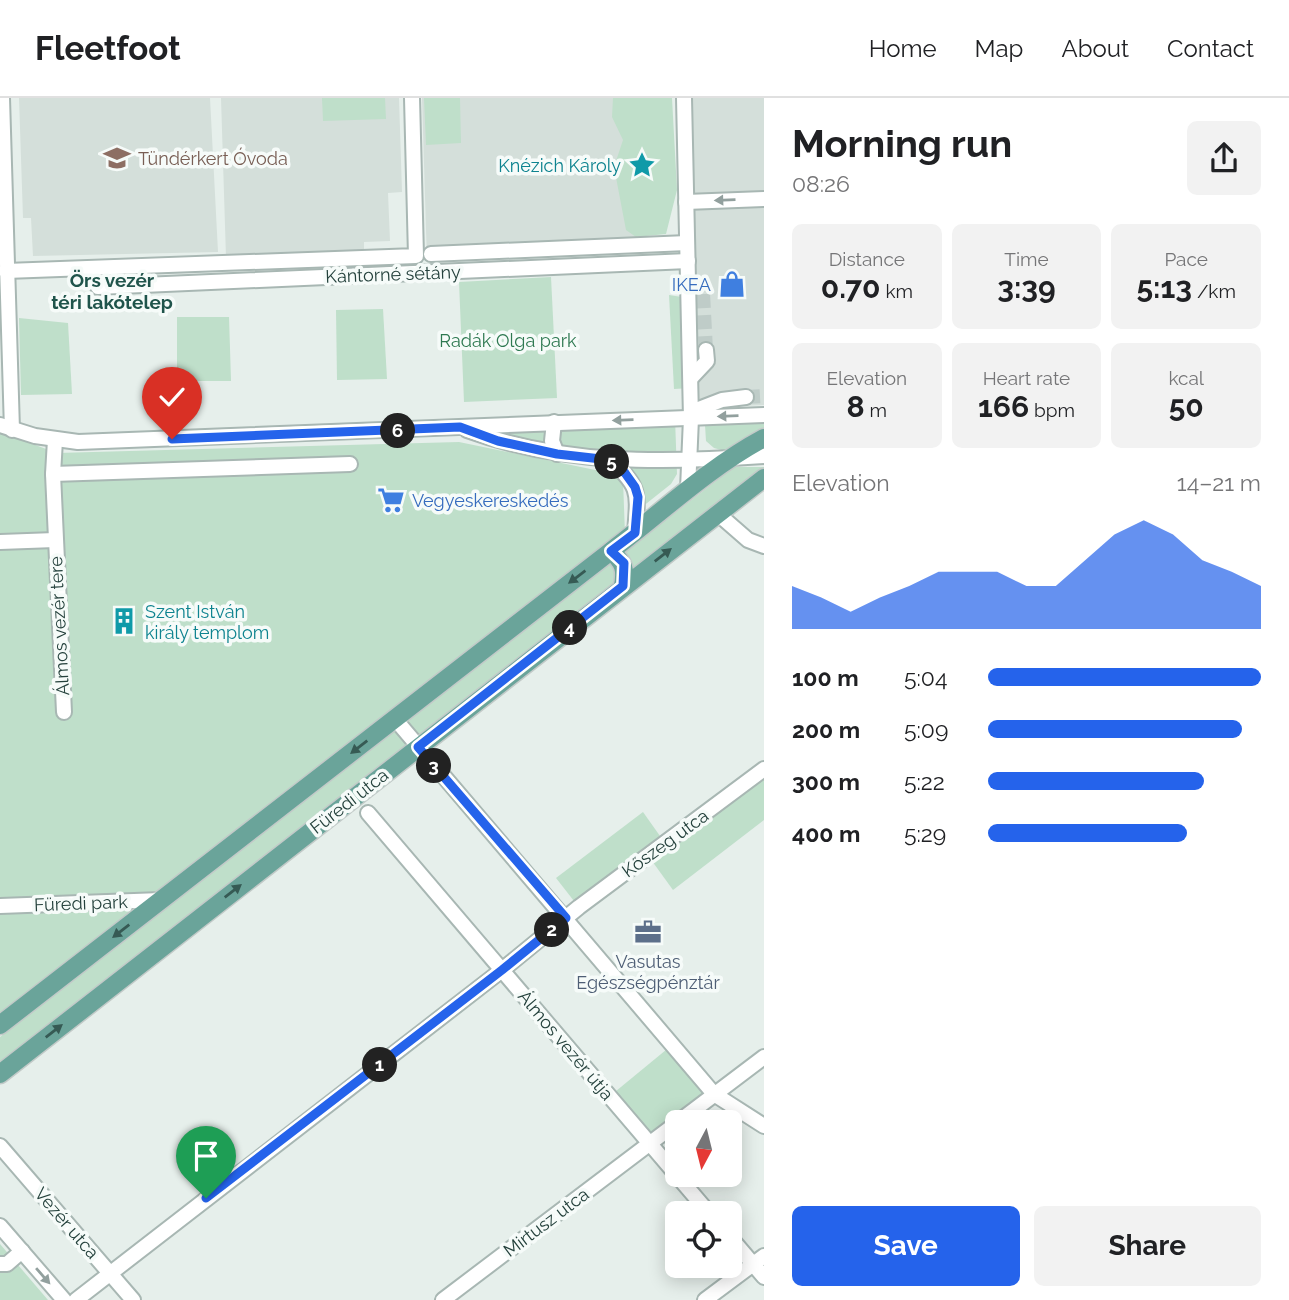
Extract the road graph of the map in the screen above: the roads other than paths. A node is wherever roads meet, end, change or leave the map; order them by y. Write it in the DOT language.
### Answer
graph roads {
  1 [pos="2,98"];
  2 [pos="412,98"];
  3 [pos="684,98"];
  4 [pos="764,199"];
  5 [pos="686,202"];
  6 [pos="687,243"];
  7 [pos="431,254"];
  8 [pos="688,261"];
  9 [pos="6,271"];
  10 [pos="98,287"];
  11 [pos="706,350"];
  12 [pos="691,378"];
  13 [pos="746,397"];
  14 [pos="691,415"];
  15 [pos="764,415"];
  16 [pos="554,422"];
  17 [pos="6,427"];
  18 [pos="460,427"];
  19 [pos="764,438"];
  20 [pos="55,440"];
  21 [pos="557,454"];
  22 [pos="764,456"];
  23 [pos="731,458"];
  24 [pos="690,459"];
  25 [pos="610,460"];
  26 [pos="350,464"];
  27 [pos="53,474"];
  28 [pos="764,478"];
  29 [pos="688,489"];
  30 [pos="717,513"];
  31 [pos="635,533"];
  32 [pos="55,540"];
  33 [pos="0,542"];
  34 [pos="764,546"];
  35 [pos="611,551"];
  36 [pos="623,586"];
  37 [pos="64,712"];
  38 [pos="395,719"];
  39 [pos="418,747"];
  40 [pos="764,769"];
  41 [pos="368,813"];
  42 [pos="161,900"];
  43 [pos="0,906"];
  44 [pos="566,918"];
  45 [pos="502,970"];
  46 [pos="0,1026"];
  47 [pos="764,1057"];
  48 [pos="0,1073"];
  49 [pos="714,1094"];
  50 [pos="764,1126"];
  51 [pos="649,1143"];
  52 [pos="0,1146"];
  53 [pos="699,1201"];
  54 [pos="0,1226"];
  55 [pos="742,1247"];
  56 [pos="22,1251"];
  57 [pos="758,1260"];
  58 [pos="0,1264"];
  59 [pos="110,1273"];
  60 [pos="764,1277"];
  61 [pos="64,1300"];
  62 [pos="76,1300"];
  63 [pos="133,1300"];
  64 [pos="443,1300"];
  65 [pos="705,1300"];
  1 -- 9 [label="street"];
  2 -- 9 [label="street, Kántorné sétány"];
  3 -- 5 [label="street"];
  4 -- 5 [label="street, one-way"];
  5 -- 6 [label="street"];
  6 -- 7 [label="street, Kántorné sétány"];
  6 -- 8 [label="street"];
  8 -- 10 [label="street, Kántorné sétány"];
  8 -- 12 [label="street"];
  9 -- 17 [label="street"];
  11 -- 12 [label="street"];
  12 -- 14 [label="street"];
  13 -- 14 [label="street"];
  15 -- 14 [label="street, one-way"];
  14 -- 16 [label="street, one-way"];
  14 -- 24 [label="street"];
  16 -- 18 [label="street"];
  16 -- 21 [label="street"];
  17 -- 20 [label="street"];
  18 -- 20 [label="street"];
  18 -- 21 [label="street"];
  19 -- 23 [label="main road, Füredi utca"];
  20 -- 27 [label="street, Álmos vezér tere"];
  21 -- 25 [label="street"];
  22 -- 23 [label="street"];
  23 -- 24 [label="street"];
  23 -- 29 [label="main road, Füredi utca"];
  24 -- 25 [label="street"];
  24 -- 29 [label="street"];
  25 -- 31 [label="street"];
  26 -- 27 [label="street"];
  27 -- 32 [label="street, Álmos vezér tere"];
  28 -- 30 [label="main road, Füredi utca"];
  29 -- 31 [label="main road, Füredi utca"];
  30 -- 34 [label="street"];
  36 -- 30 [label="main road, Füredi utca, one-way"];
  31 -- 35 [label="main road, Füredi utca"];
  32 -- 33 [label="street, Álmos vezér tere"];
  32 -- 37 [label="street, Álmos vezér tere"];
  35 -- 36 [label="main road"];
  35 -- 38 [label="main road, Füredi utca, one-way"];
  36 -- 39 [label="main road, Füredi utca"];
  38 -- 39 [label="street"];
  38 -- 42 [label="main road, Füredi utca, one-way"];
  39 -- 44 [label="street"];
  48 -- 39 [label="main road, Füredi utca, one-way"];
  40 -- 44 [label="street, Kőszeg utca"];
  41 -- 45 [label="street, Álmos vezér útja"];
  42 -- 43 [label="street, Füredi park"];
  42 -- 46 [label="main road, Füredi utca, one-way"];
  44 -- 45 [label="street, Kőszeg utca"];
  44 -- 49 [label="street"];
  45 -- 51 [label="street, Álmos vezér útja"];
  45 -- 59 [label="street"];
  47 -- 49 [label="street"];
  49 -- 50 [label="street"];
  49 -- 51 [label="street, Mirtusz utca"];
  51 -- 53 [label="street, Álmos vezér útja"];
  51 -- 64 [label="street, Mirtusz utca"];
  52 -- 59 [label="street, Vezér utca"];
  54 -- 56 [label="street"];
  55 -- 57 [label="street"];
  56 -- 58 [label="street"];
  56 -- 61 [label="street, one-way"];
  57 -- 60 [label="street"];
  57 -- 65 [label="street"];
  59 -- 62 [label="street"];
  59 -- 63 [label="street, Vezér utca"];
}
